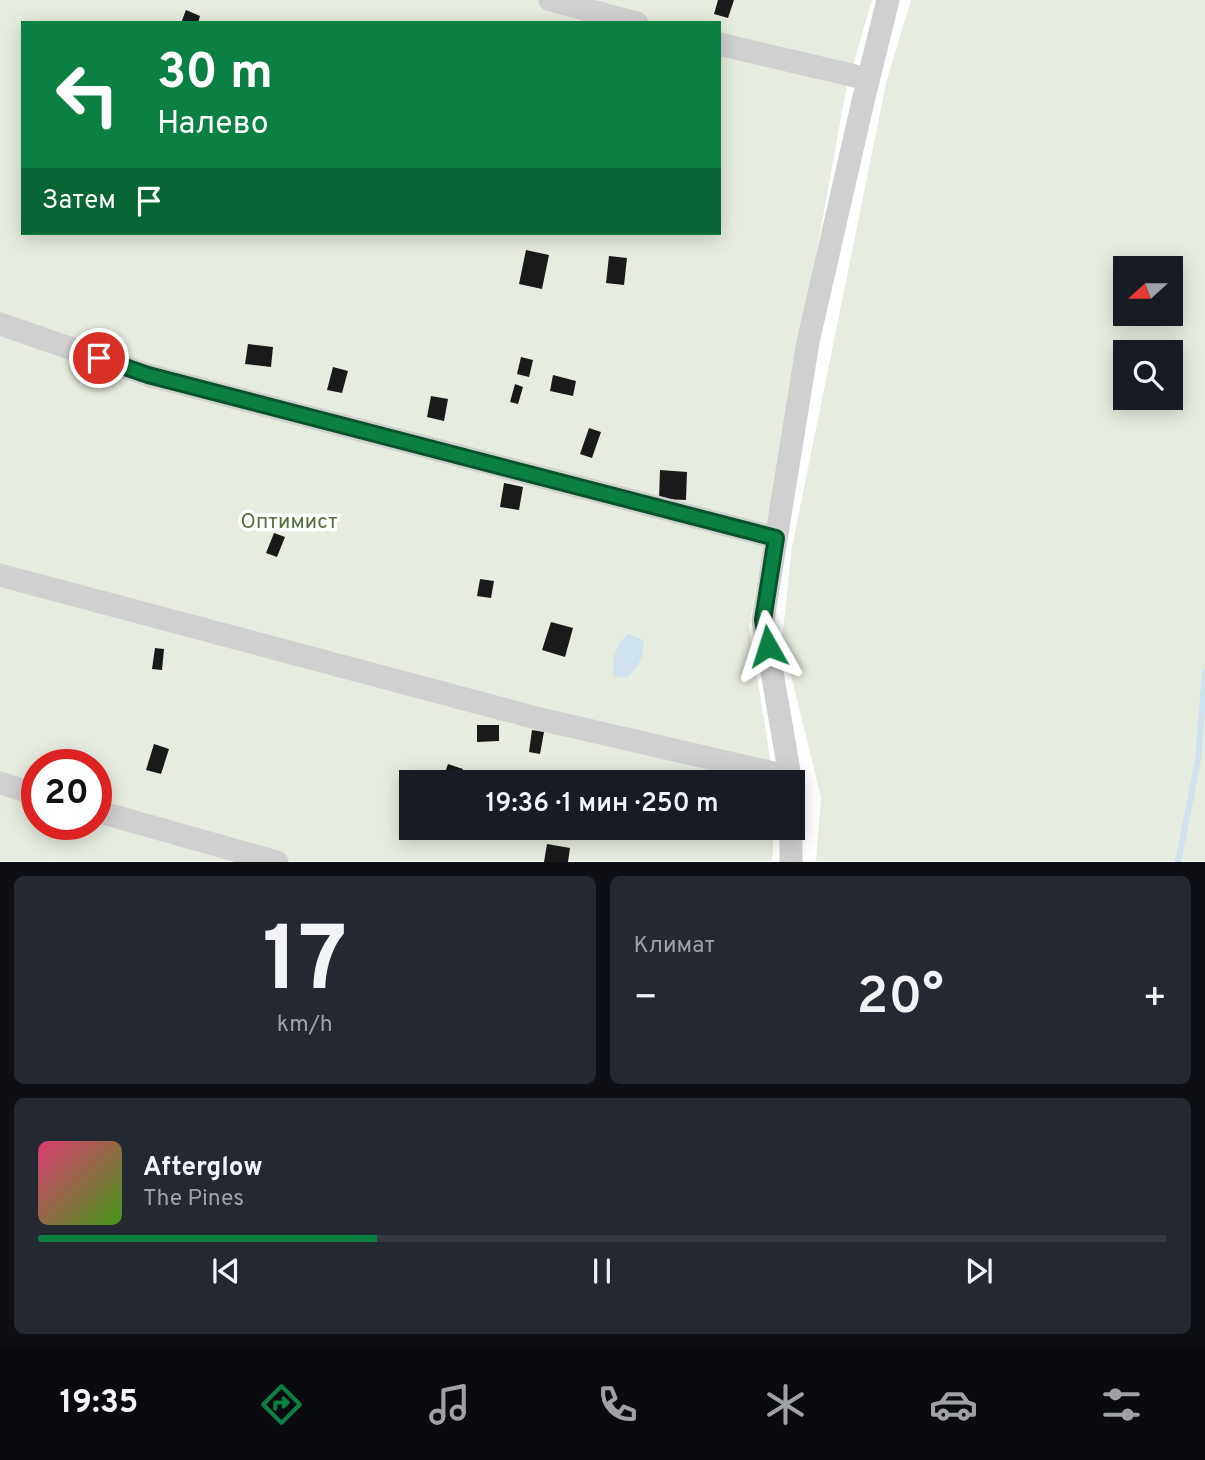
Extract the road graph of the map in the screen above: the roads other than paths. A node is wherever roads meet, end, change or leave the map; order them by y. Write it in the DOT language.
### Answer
graph roads {
  1 [pos="550,0"];
  2 [pos="888,0"];
  3 [pos="629,21"];
  4 [pos="721,44"];
  5 [pos="868,79"];
  6 [pos="0,324"];
  7 [pos="776,538"];
  8 [pos="0,575"];
  9 [pos="750,770"];
  10 [pos="789,770"];
  11 [pos="0,783"];
  12 [pos="21,789"];
  13 [pos="112,816"];
  14 [pos="791,840"];
  15 [pos="277,862"];
  16 [pos="791,862"];
  1 -- 3 [label="lane"];
  2 -- 5 [label="lane"];
  4 -- 5 [label="lane"];
  5 -- 7 [label="lane"];
  6 -- 7 [label="lane"];
  7 -- 10 [label="lane"];
  8 -- 9 [label="lane"];
  11 -- 12 [label="lane"];
  13 -- 15 [label="lane"];
  14 -- 16 [label="lane"];
}
